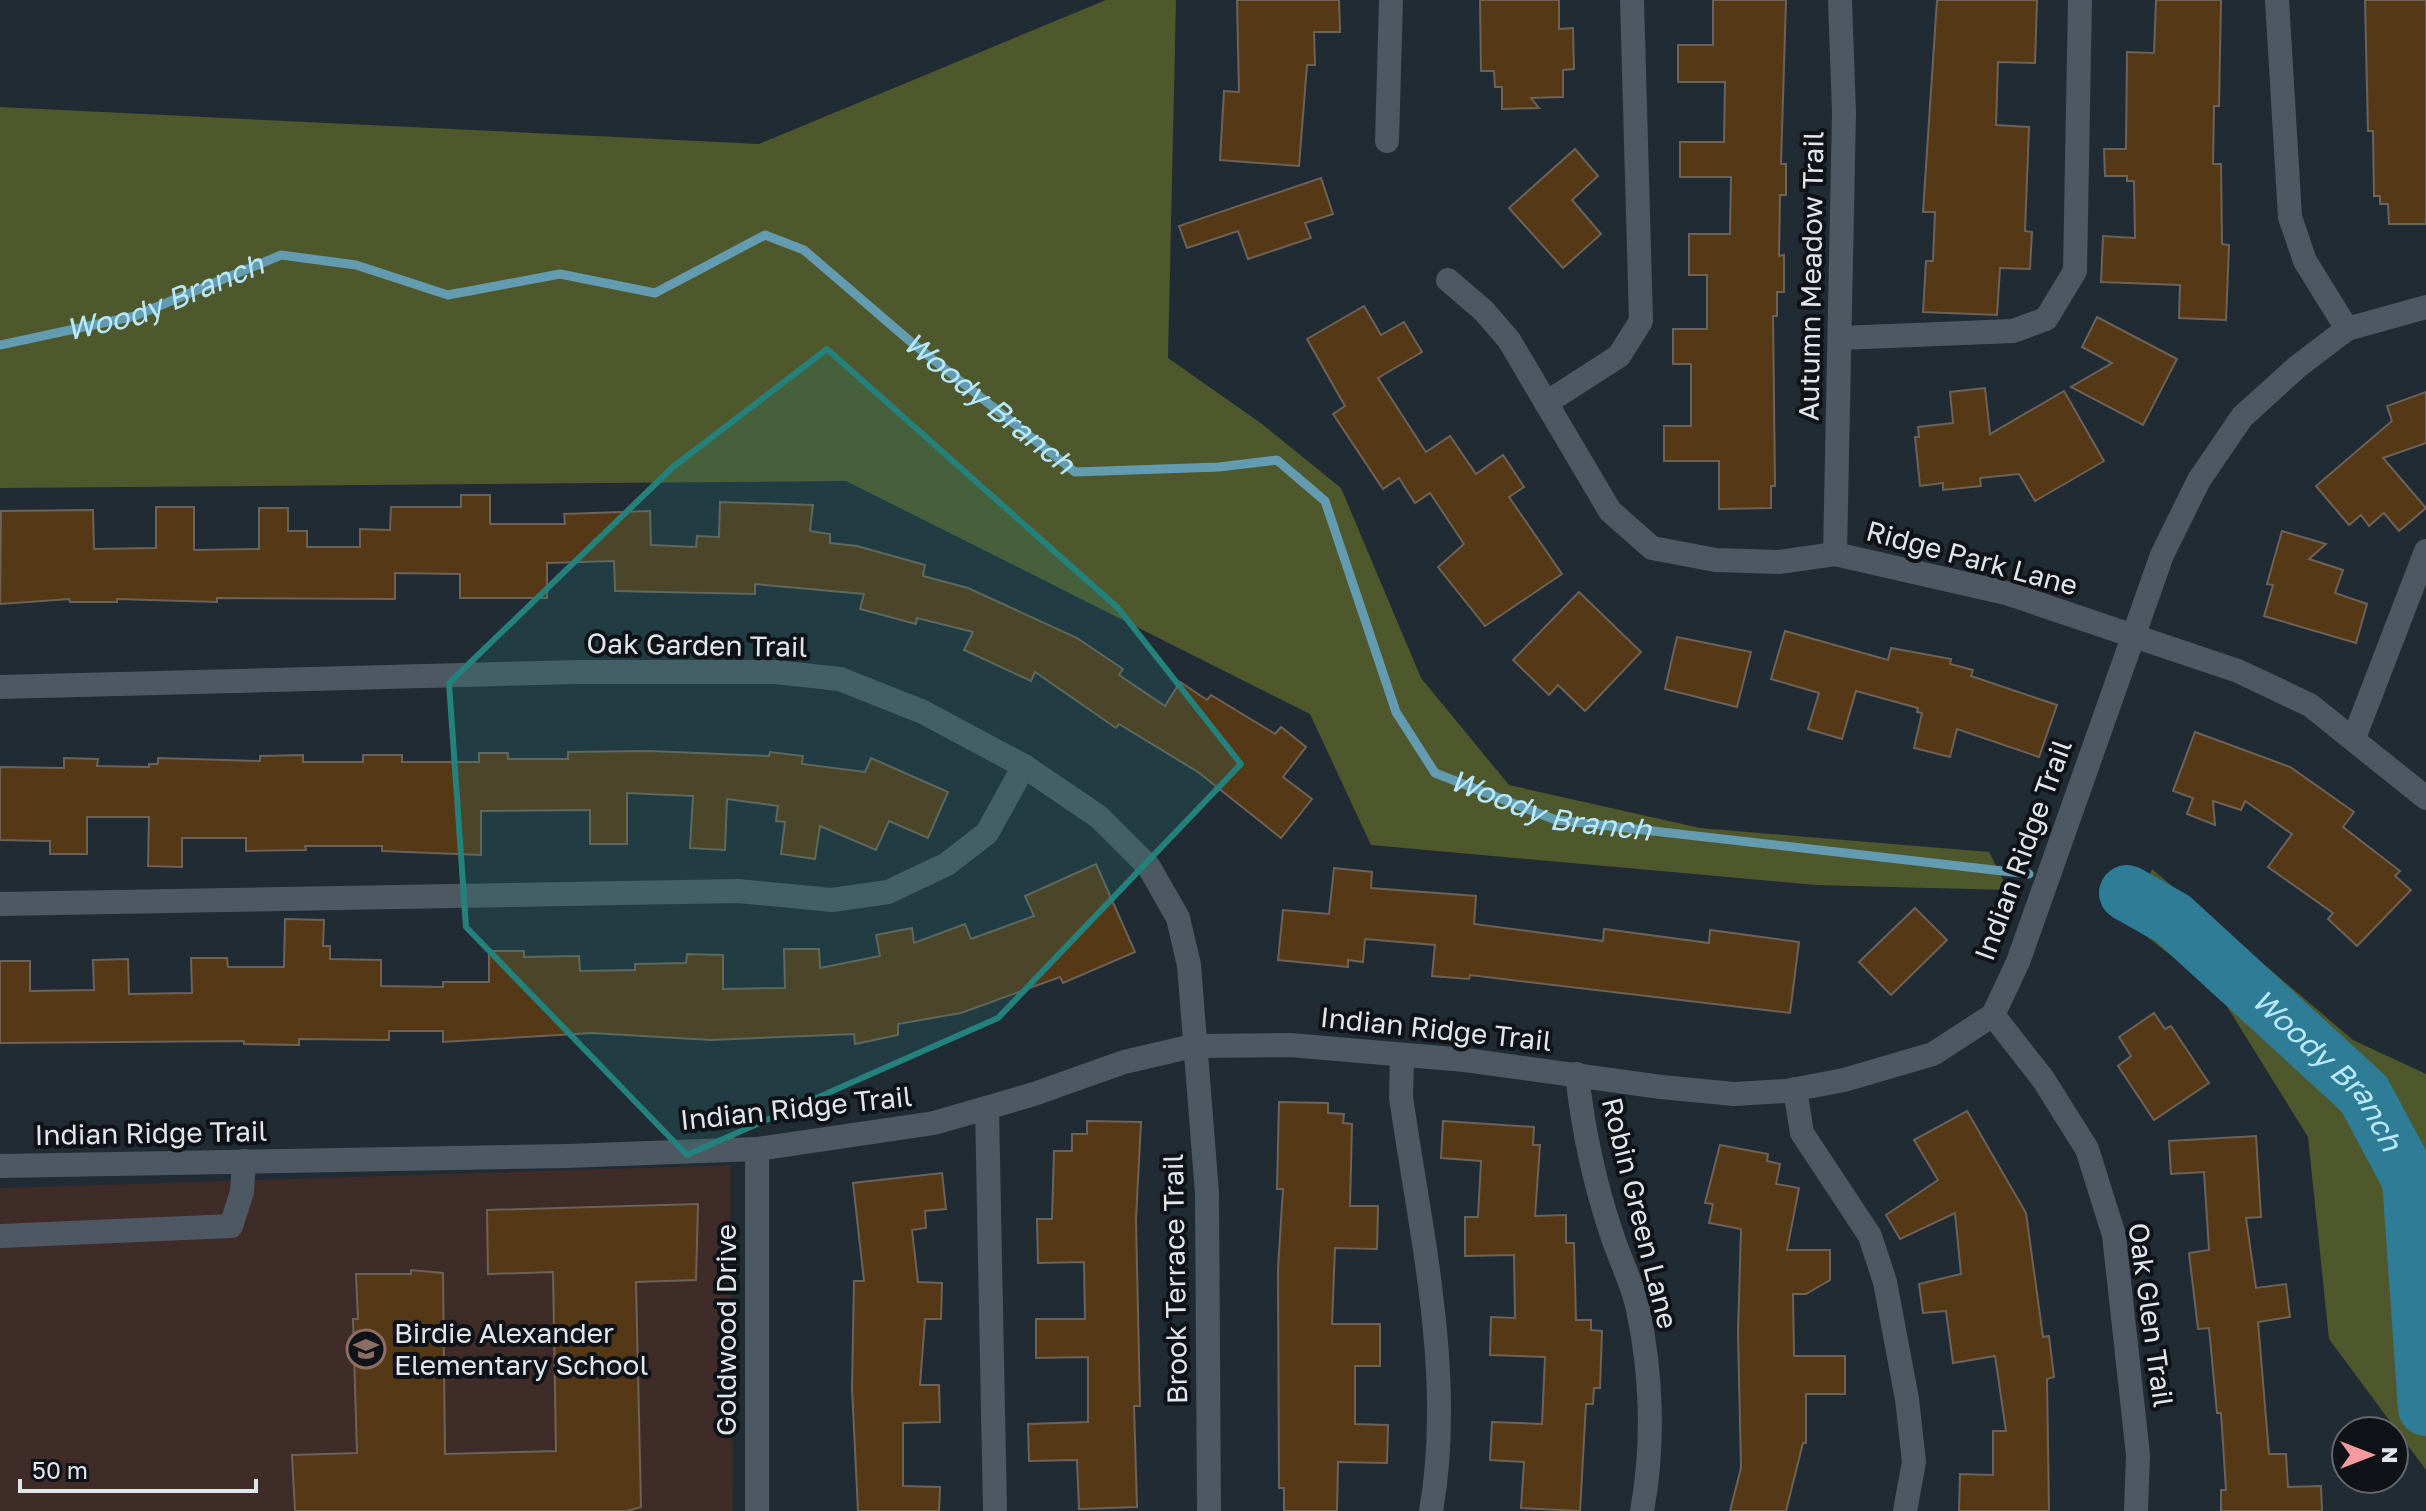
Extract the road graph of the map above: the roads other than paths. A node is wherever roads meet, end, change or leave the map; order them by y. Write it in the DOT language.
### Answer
graph roads {
  1 [pos="1391,0"];
  2 [pos="1632,0"];
  3 [pos="1840,0"];
  4 [pos="2080,0"];
  5 [pos="2277,0"];
  6 [pos="1387,141"];
  7 [pos="1448,280"];
  8 [pos="2426,307"];
  9 [pos="2347,329"];
  10 [pos="1840,338"];
  11 [pos="1546,403"];
  12 [pos="2426,551"];
  13 [pos="1835,554"];
  14 [pos="2134,635"];
  15 [pos="0,687"];
  16 [pos="2354,738"];
  17 [pos="1024,766"];
  18 [pos="2426,798"];
  19 [pos="0,904"];
  20 [pos="1993,1015"];
  21 [pos="1193,1046"];
  22 [pos="1402,1055"];
  23 [pos="1577,1074"];
  24 [pos="1795,1089"];
  25 [pos="987,1108"];
  26 [pos="757,1149"];
  27 [pos="244,1161"];
  28 [pos="0,1166"];
  29 [pos="0,1236"];
  30 [pos="757,1511"];
  31 [pos="995,1511"];
  32 [pos="1209,1511"];
  33 [pos="1431,1511"];
  34 [pos="1642,1511"];
  35 [pos="1905,1511"];
  36 [pos="2136,1511"];
  1 -- 6 [label="street"];
  2 -- 11 [label="street"];
  3 -- 10 [label="street, Autumn Meadow Trail"];
  4 -- 10 [label="street"];
  5 -- 9 [label="street"];
  7 -- 11 [label="street, Ridge Park Lane"];
  8 -- 9 [label="street, Indian Ridge Trail"];
  9 -- 14 [label="street, Indian Ridge Trail"];
  10 -- 13 [label="street, Autumn Meadow Trail"];
  11 -- 13 [label="street, Ridge Park Lane"];
  12 -- 16 [label="street"];
  13 -- 14 [label="street, Ridge Park Lane"];
  14 -- 16 [label="street, Ridge Park Lane"];
  14 -- 20 [label="street, Indian Ridge Trail"];
  15 -- 17 [label="street, Oak Garden Trail"];
  16 -- 18 [label="street, Ridge Park Lane"];
  17 -- 19 [label="street"];
  17 -- 21 [label="street, Oak Garden Trail"];
  20 -- 24 [label="street, Indian Ridge Trail"];
  20 -- 36 [label="street, Oak Glen Trail"];
  21 -- 22 [label="street, Indian Ridge Trail"];
  21 -- 25 [label="street, Indian Ridge Trail"];
  21 -- 32 [label="street, Brook Terrace Trail"];
  22 -- 23 [label="street, Indian Ridge Trail"];
  22 -- 33 [label="street"];
  23 -- 24 [label="street, Indian Ridge Trail"];
  23 -- 34 [label="street, Robin Green Lane"];
  24 -- 35 [label="street"];
  25 -- 26 [label="street, Indian Ridge Trail"];
  25 -- 31 [label="street"];
  26 -- 27 [label="street, Indian Ridge Trail"];
  26 -- 30 [label="street, Goldwood Drive"];
  27 -- 28 [label="street, Indian Ridge Trail"];
  27 -- 29 [label="street"];
}
